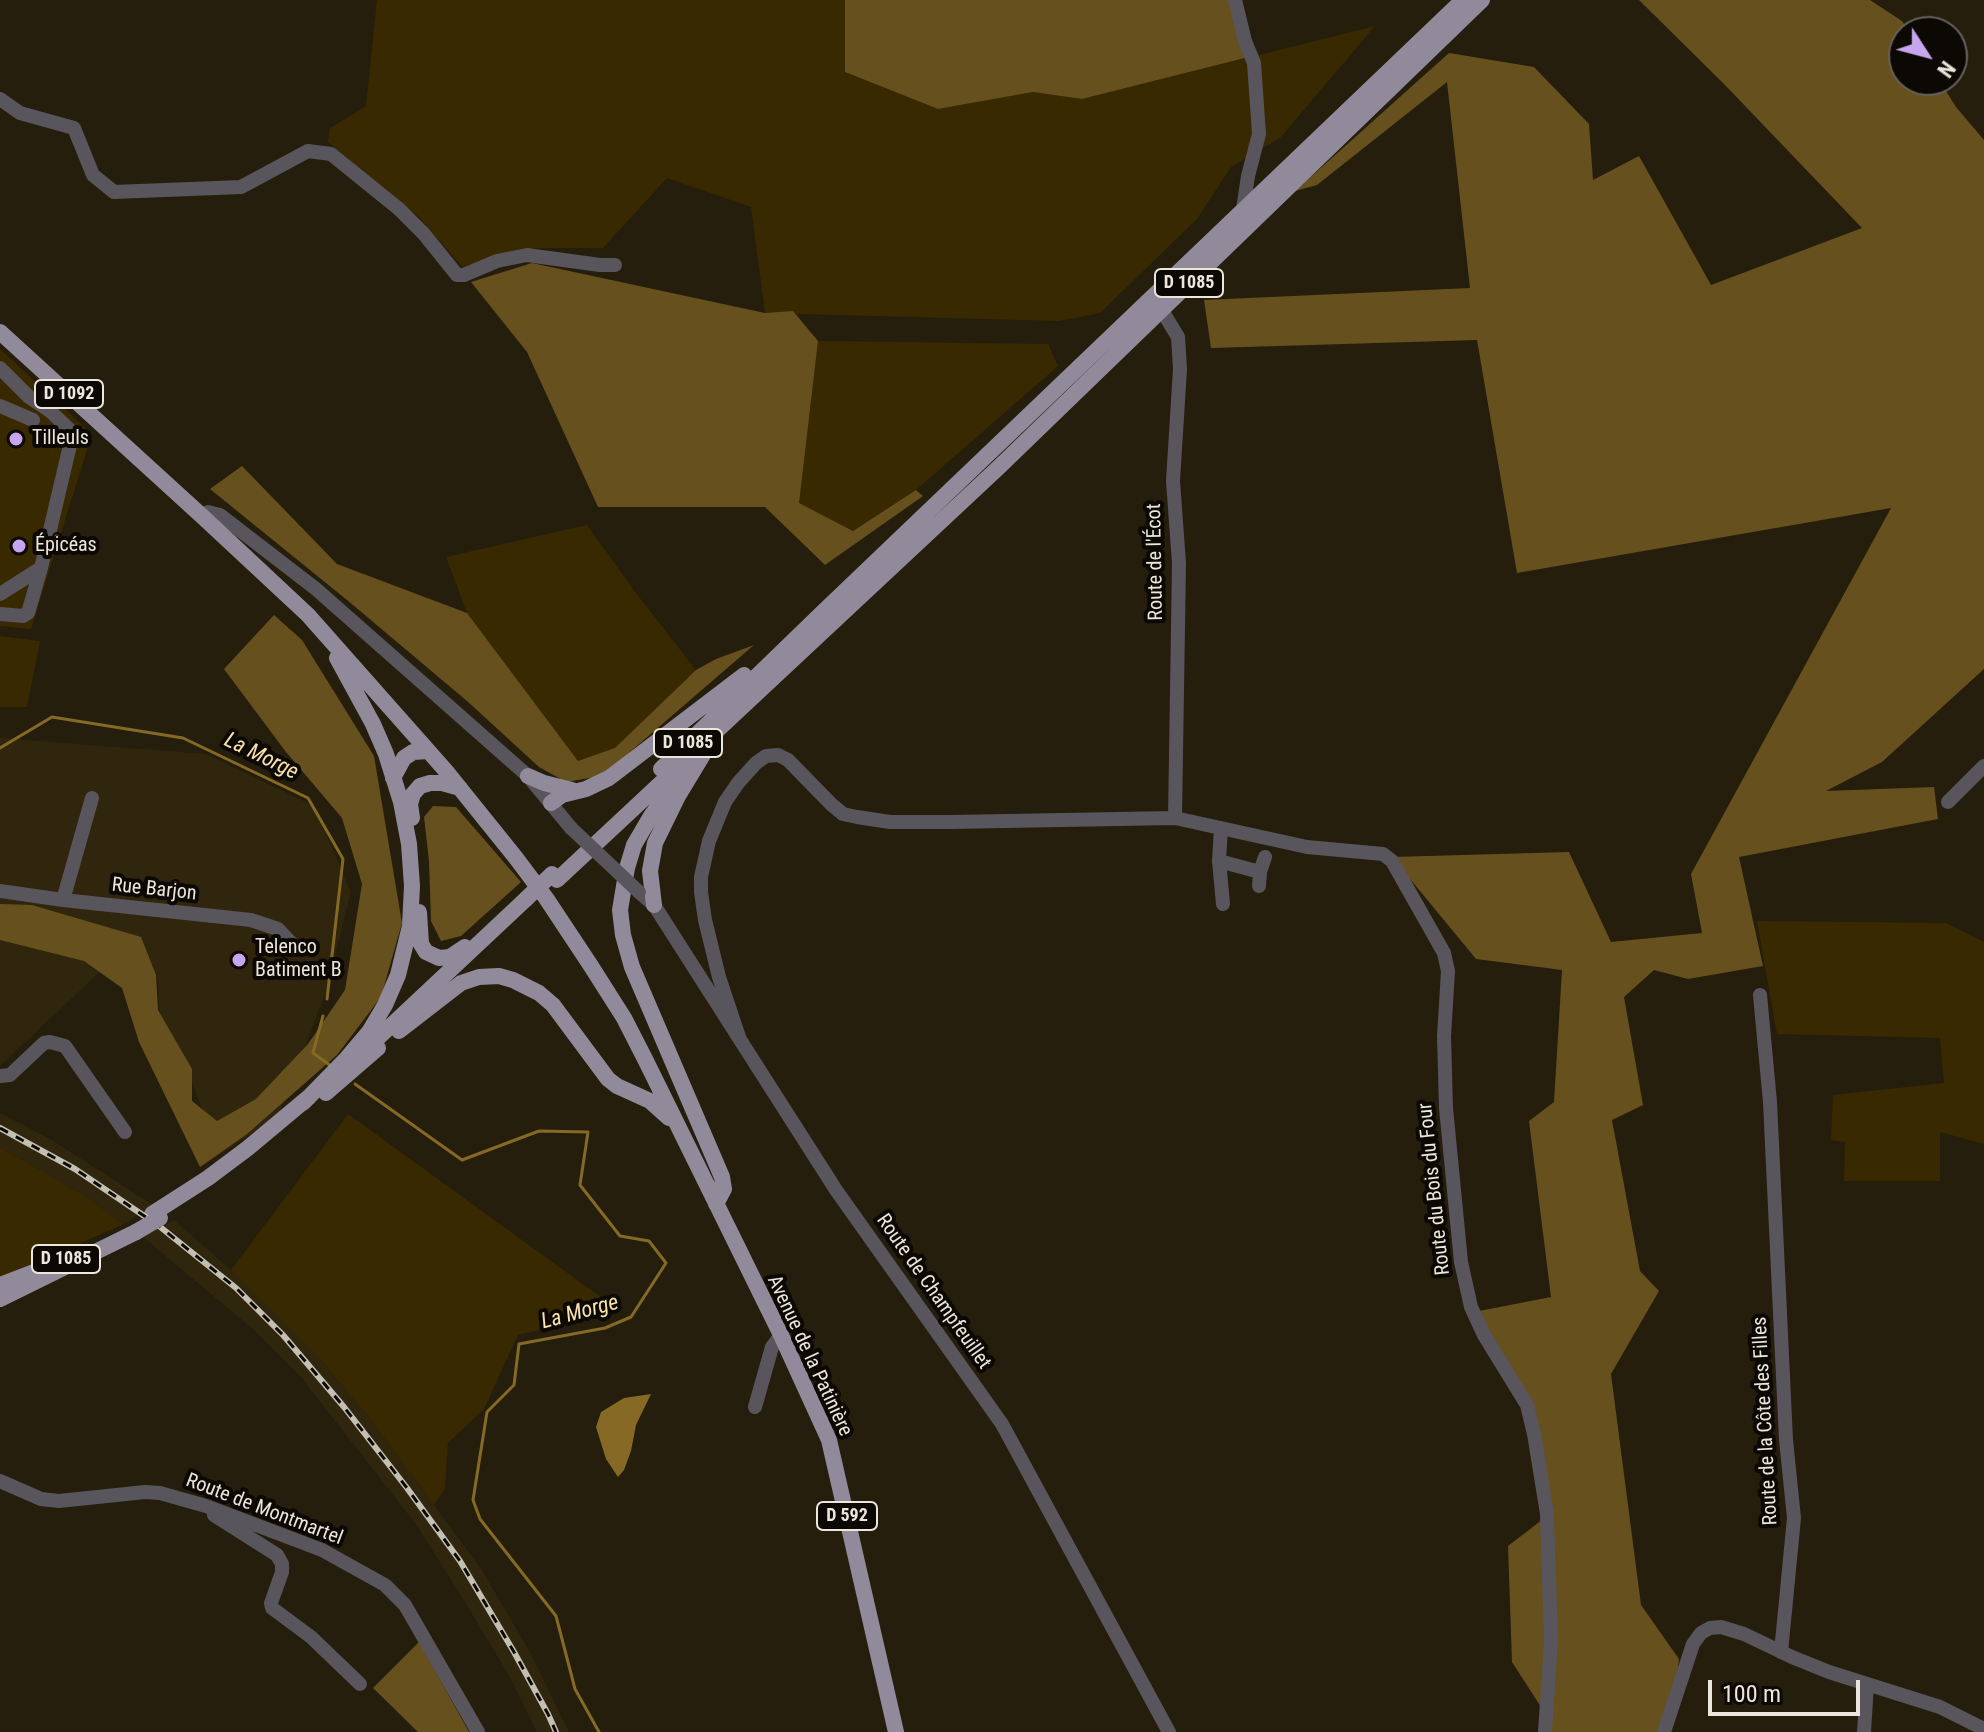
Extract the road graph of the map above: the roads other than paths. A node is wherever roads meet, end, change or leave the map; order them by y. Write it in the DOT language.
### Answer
graph roads {
  1 [pos="1235,0"];
  2 [pos="1463,0"];
  3 [pos="1482,0"];
  4 [pos="0,99"];
  5 [pos="1243,209"];
  6 [pos="615,265"];
  7 [pos="1161,309"];
  8 [pos="0,332"];
  9 [pos="0,368"];
  10 [pos="0,406"];
  11 [pos="33,420"];
  12 [pos="203,517"];
  13 [pos="41,568"];
  14 [pos="0,594"];
  15 [pos="824,611"];
  16 [pos="0,614"];
  17 [pos="308,615"];
  18 [pos="733,717"];
  19 [pos="708,746"];
  20 [pos="428,751"];
  21 [pos="1984,766"];
  22 [pos="528,776"];
  23 [pos="393,778"];
  24 [pos="460,788"];
  25 [pos="578,791"];
  26 [pos="92,798"];
  27 [pos="1948,802"];
  28 [pos="551,803"];
  29 [pos="1175,818"];
  30 [pos="1221,828"];
  31 [pos="1265,857"];
  32 [pos="1219,861"];
  33 [pos="554,877"];
  34 [pos="0,891"];
  35 [pos="63,900"];
  36 [pos="534,900"];
  37 [pos="1223,904"];
  38 [pos="654,905"];
  39 [pos="296,948"];
  40 [pos="1760,995"];
  41 [pos="739,1037"];
  42 [pos="388,1039"];
  43 [pos="646,1061"];
  44 [pos="0,1076"];
  45 [pos="617,1086"];
  46 [pos="303,1103"];
  47 [pos="679,1128"];
  48 [pos="125,1132"];
  49 [pos="716,1204"];
  50 [pos="156,1216"];
  51 [pos="133,1229"];
  52 [pos="0,1285"];
  53 [pos="0,1296"];
  54 [pos="781,1335"];
  55 [pos="755,1407"];
  56 [pos="0,1481"];
  57 [pos="206,1506"];
  58 [pos="1781,1652"];
  59 [pos="360,1684"];
  60 [pos="1867,1685"];
  61 [pos="1984,1729"];
  62 [pos="478,1732"];
  63 [pos="896,1732"];
  64 [pos="1169,1732"];
  65 [pos="1545,1732"];
  66 [pos="1664,1732"];
  67 [pos="1864,1732"];
  1 -- 5 [label="street"];
  2 -- 5 [label="main road, D 1085"];
  3 -- 7 [label="main road, D 1085"];
  4 -- 6 [label="street"];
  5 -- 15 [label="main road, D 1085"];
  7 -- 18 [label="main road, D 1085"];
  7 -- 29 [label="street, Route de l'Écot"];
  8 -- 12 [label="main road, D 1092"];
  9 -- 13 [label="street"];
  10 -- 11 [label="street"];
  12 -- 17 [label="main road, D 1092"];
  12 -- 22 [label="street, Route de Champfeuillet"];
  13 -- 14 [label="street"];
  13 -- 16 [label="street"];
  15 -- 25 [label="main road"];
  15 -- 33 [label="main road, D 1085"];
  17 -- 20 [label="main road, D 1092"];
  17 -- 23 [label="main road"];
  18 -- 19 [label="main road"];
  18 -- 33 [label="main road, D 1085"];
  19 -- 38 [label="main road"];
  19 -- 49 [label="main road"];
  20 -- 23 [label="main road"];
  20 -- 24 [label="main road, D 1092"];
  21 -- 27 [label="street"];
  22 -- 25 [label="main road"];
  22 -- 28 [label="street, Route de Champfeuillet"];
  23 -- 46 [label="main road"];
  24 -- 36 [label="main road, D 1092"];
  24 -- 36 [label="main road"];
  25 -- 28 [label="main road"];
  26 -- 35 [label="street"];
  28 -- 38 [label="street, Route de Champfeuillet, bridge"];
  29 -- 30 [label="street, Route du Bois du Four"];
  29 -- 41 [label="street, Route du Bois du Four"];
  30 -- 32 [label="street"];
  30 -- 65 [label="street, Route du Bois du Four"];
  31 -- 32 [label="street"];
  32 -- 37 [label="street"];
  33 -- 36 [label="main road, D 1085"];
  34 -- 35 [label="street, Rue Barjon"];
  35 -- 39 [label="street, Rue Barjon"];
  36 -- 42 [label="main road, D 1085"];
  36 -- 43 [label="main road, D 592"];
  36 -- 46 [label="main road, D 1085"];
  38 -- 41 [label="street, Route de Champfeuillet"];
  40 -- 58 [label="street, Route de la Côte des Filles"];
  41 -- 64 [label="street, Route de Champfeuillet"];
  42 -- 45 [label="main road"];
  42 -- 50 [label="main road, D 1085"];
  43 -- 45 [label="main road"];
  43 -- 47 [label="main road, Avenue de la Patinière / D 592"];
  44 -- 48 [label="street"];
  45 -- 47 [label="main road"];
  46 -- 50 [label="main road, D 1085"];
  47 -- 49 [label="main road, Avenue de la Patinière / D 592"];
  49 -- 54 [label="main road, Avenue de la Patinière / D 592"];
  50 -- 51 [label="main road, D 1085, bridge"];
  51 -- 52 [label="main road, D 1085"];
  51 -- 53 [label="main road, D 1085"];
  54 -- 55 [label="street"];
  54 -- 63 [label="main road, Avenue de la Patinière / D 592"];
  56 -- 57 [label="street, Route de Montmartel"];
  57 -- 59 [label="street"];
  57 -- 62 [label="street, Route de Montmartel"];
  58 -- 60 [label="street"];
  58 -- 66 [label="street"];
  60 -- 61 [label="street"];
  60 -- 67 [label="street"];
}
